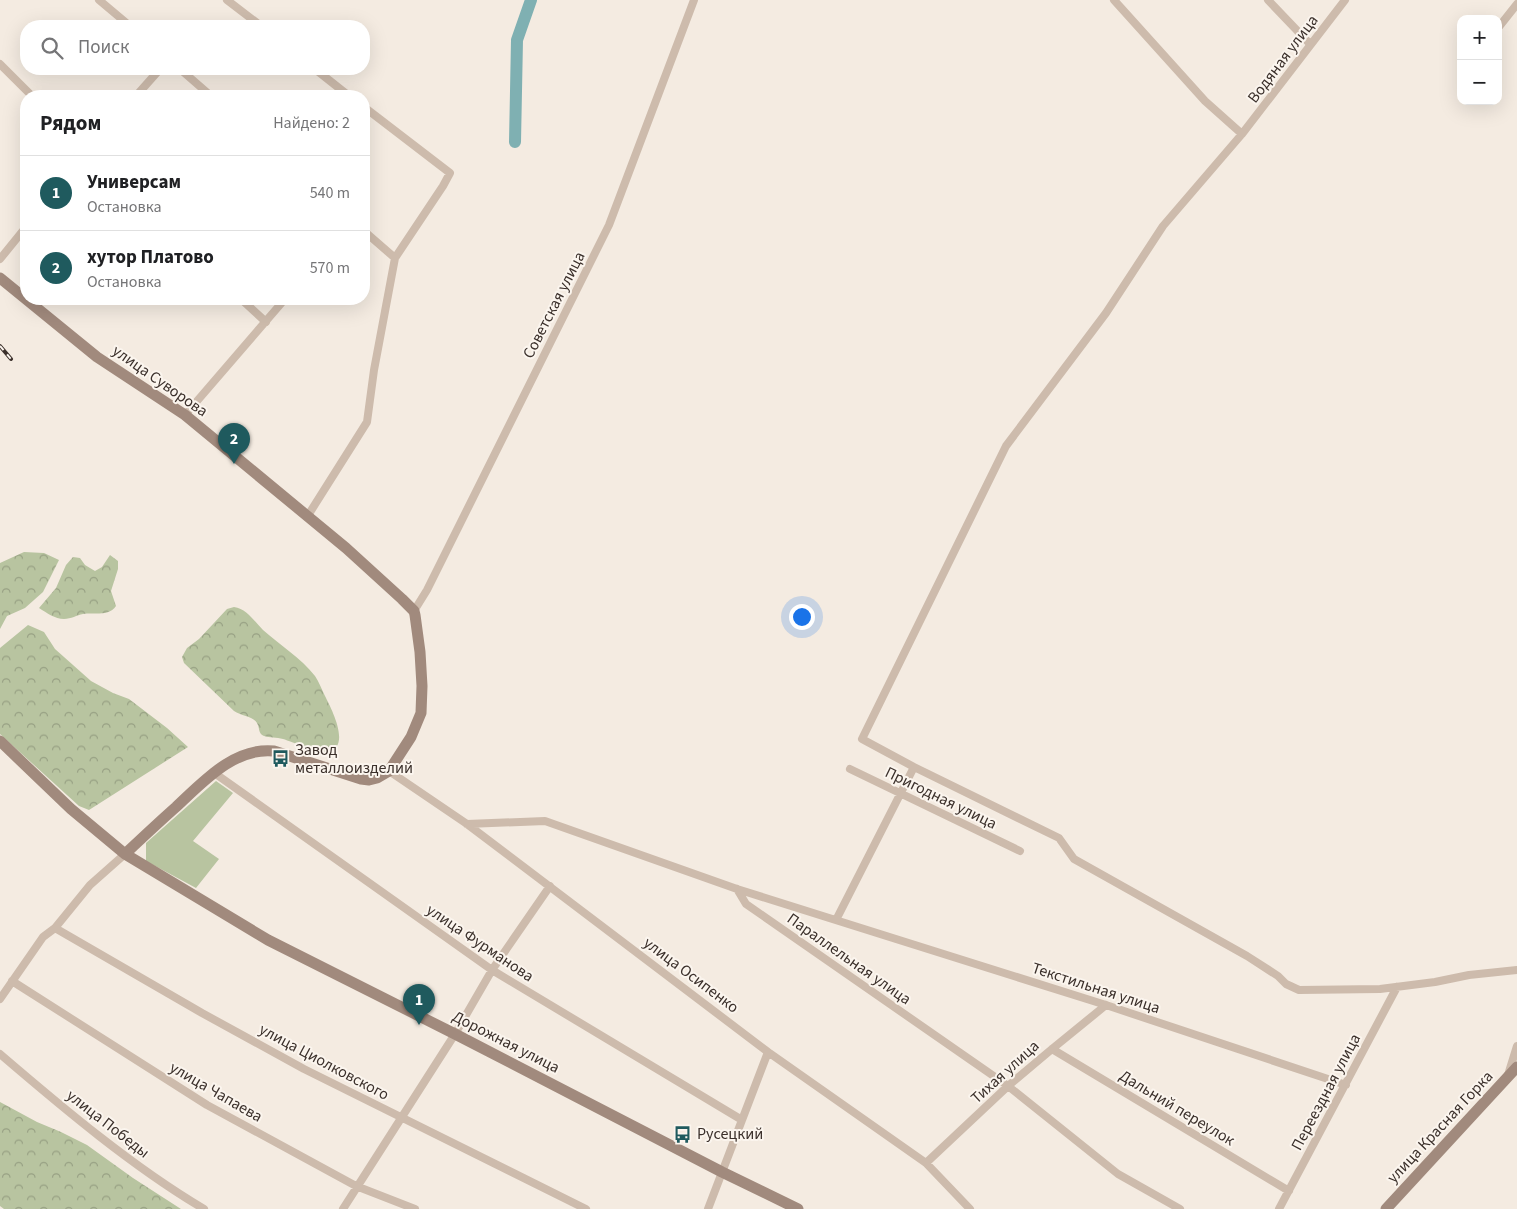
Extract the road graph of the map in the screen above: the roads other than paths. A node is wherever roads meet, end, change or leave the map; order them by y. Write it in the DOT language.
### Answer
graph roads {
  1 [pos="99,0"];
  2 [pos="227,0"];
  3 [pos="694,0"];
  4 [pos="1114,0"];
  5 [pos="1268,0"];
  6 [pos="1345,0"];
  7 [pos="1517,4"];
  8 [pos="123,20"];
  9 [pos="253,20"];
  10 [pos="1502,23"];
  11 [pos="1310,44"];
  12 [pos="0,64"];
  13 [pos="155,75"];
  14 [pos="187,75"];
  15 [pos="323,75"];
  16 [pos="26,90"];
  17 [pos="141,90"];
  18 [pos="204,90"];
  19 [pos="342,90"];
  20 [pos="370,113"];
  21 [pos="1242,134"];
  22 [pos="20,235"];
  23 [pos="370,236"];
  24 [pos="395,258"];
  25 [pos="0,259"];
  26 [pos="0,278"];
  27 [pos="20,294"];
  28 [pos="33,305"];
  29 [pos="248,305"];
  30 [pos="280,305"];
  31 [pos="266,322"];
  32 [pos="185,415"];
  33 [pos="307,517"];
  34 [pos="414,611"];
  35 [pos="0,741"];
  36 [pos="914,767"];
  37 [pos="850,769"];
  38 [pos="388,771"];
  39 [pos="213,772"];
  40 [pos="900,793"];
  41 [pos="467,824"];
  42 [pos="1020,851"];
  43 [pos="124,854"];
  44 [pos="550,886"];
  45 [pos="737,889"];
  46 [pos="836,920"];
  47 [pos="56,928"];
  48 [pos="492,970"];
  49 [pos="1517,970"];
  50 [pos="12,981"];
  51 [pos="1397,987"];
  52 [pos="0,998"];
  53 [pos="1106,1005"];
  54 [pos="455,1034"];
  55 [pos="1517,1046"];
  56 [pos="1052,1049"];
  57 [pos="768,1052"];
  58 [pos="0,1054"];
  59 [pos="1517,1067"];
  60 [pos="1507,1078"];
  61 [pos="1346,1085"];
  62 [pos="1008,1086"];
  63 [pos="402,1118"];
  64 [pos="742,1120"];
  65 [pos="926,1163"];
  66 [pos="722,1172"];
  67 [pos="356,1186"];
  68 [pos="1289,1191"];
  69 [pos="204,1209"];
  70 [pos="343,1209"];
  71 [pos="415,1209"];
  72 [pos="586,1209"];
  73 [pos="708,1209"];
  74 [pos="798,1209"];
  75 [pos="970,1209"];
  76 [pos="1180,1209"];
  77 [pos="1279,1209"];
  78 [pos="1386,1209"];
  1 -- 8 [label="street"];
  2 -- 9 [label="street"];
  3 -- 34 [label="street, Советская улица"];
  4 -- 21 [label="street"];
  5 -- 11 [label="street"];
  6 -- 11 [label="street, Водяная улица"];
  7 -- 10 [label="street"];
  11 -- 21 [label="street, Водяная улица"];
  12 -- 16 [label="street"];
  13 -- 17 [label="street"];
  14 -- 18 [label="street"];
  15 -- 19 [label="street"];
  20 -- 24 [label="street"];
  21 -- 36 [label="street, Водяная улица"];
  22 -- 25 [label="street"];
  23 -- 24 [label="street"];
  24 -- 33 [label="street"];
  26 -- 27 [label="street, улица Суворова"];
  28 -- 32 [label="street, улица Суворова"];
  29 -- 31 [label="street"];
  30 -- 31 [label="street"];
  31 -- 32 [label="street"];
  32 -- 33 [label="street, улица Суворова"];
  33 -- 34 [label="street, улица Суворова"];
  34 -- 38 [label="street"];
  35 -- 43 [label="street, Дорожная улица"];
  36 -- 40 [label="street"];
  36 -- 51 [label="street"];
  37 -- 40 [label="street, Пригодная улица"];
  38 -- 39 [label="street"];
  38 -- 41 [label="street, улица Осипенко"];
  39 -- 43 [label="street"];
  39 -- 48 [label="street, улица Фурманова"];
  40 -- 42 [label="street, Пригодная улица"];
  40 -- 46 [label="street"];
  41 -- 44 [label="street, улица Осипенко"];
  41 -- 45 [label="street"];
  43 -- 47 [label="street"];
  43 -- 54 [label="street, Дорожная улица"];
  44 -- 48 [label="street"];
  44 -- 57 [label="street, улица Осипенко"];
  45 -- 46 [label="street, Текстильная улица"];
  45 -- 62 [label="street, Параллельная улица"];
  46 -- 53 [label="street, Текстильная улица"];
  47 -- 50 [label="street"];
  47 -- 63 [label="street, улица Циолковского"];
  48 -- 54 [label="street"];
  48 -- 64 [label="street, улица Фурманова"];
  49 -- 51 [label="street"];
  50 -- 52 [label="street"];
  50 -- 67 [label="street, улица Чапаева"];
  51 -- 61 [label="street, Переездная улица"];
  53 -- 56 [label="street, Тихая улица"];
  53 -- 61 [label="street, Текстильная улица"];
  54 -- 63 [label="street"];
  54 -- 66 [label="street, Дорожная улица"];
  55 -- 60 [label="street"];
  56 -- 62 [label="street, Тихая улица"];
  56 -- 68 [label="street, Дальний переулок"];
  57 -- 64 [label="street"];
  57 -- 65 [label="street, улица Осипенко"];
  58 -- 69 [label="street, улица Победы"];
  59 -- 60 [label="street, улица Красная Горка"];
  60 -- 78 [label="street, улица Красная Горка"];
  61 -- 68 [label="street, Переездная улица"];
  62 -- 65 [label="street, Тихая улица"];
  62 -- 76 [label="street, Параллельная улица"];
  63 -- 67 [label="street"];
  63 -- 72 [label="street, улица Циолковского"];
  64 -- 66 [label="street"];
  65 -- 75 [label="street, улица Осипенко"];
  66 -- 73 [label="street"];
  66 -- 74 [label="street, Дорожная улица"];
  67 -- 70 [label="street"];
  67 -- 71 [label="street, улица Чапаева"];
  68 -- 77 [label="street, Переездная улица"];
}
